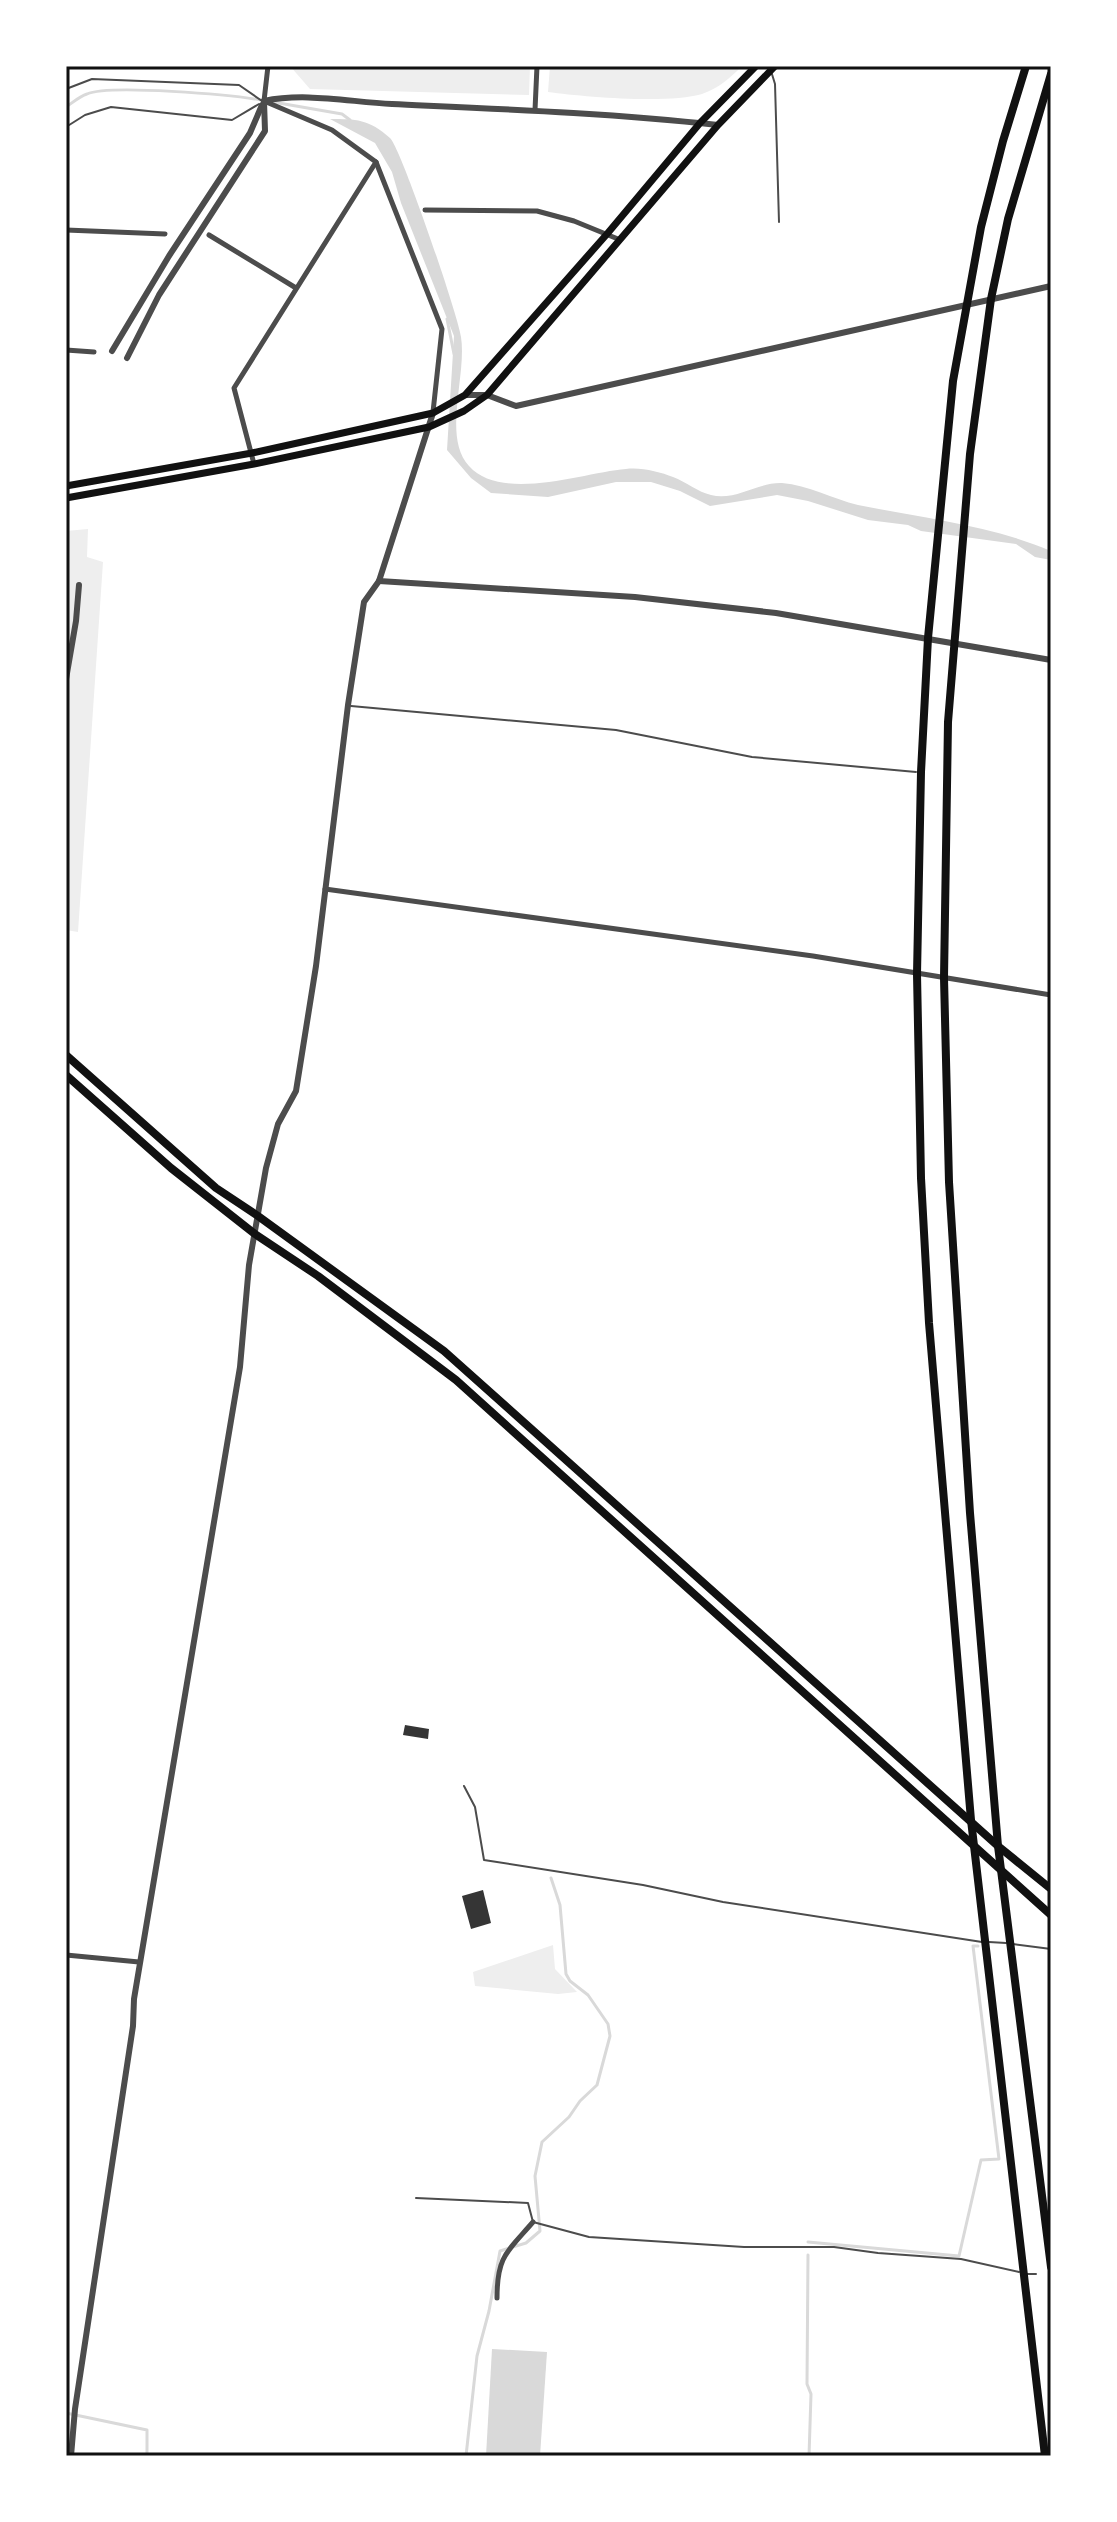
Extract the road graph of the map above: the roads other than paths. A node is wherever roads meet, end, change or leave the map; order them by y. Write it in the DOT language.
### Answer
graph roads {
  1 [pos="268,66"];
  2 [pos="537,66"];
  3 [pos="756,66"];
  4 [pos="1026,66"];
  5 [pos="773,68"];
  6 [pos="1051,74"];
  7 [pos="66,89"];
  8 [pos="262,101"];
  9 [pos="535,110"];
  10 [pos="700,123"];
  11 [pos="718,125"];
  12 [pos="66,127"];
  13 [pos="376,162"];
  14 [pos="425,210"];
  15 [pos="779,222"];
  16 [pos="66,230"];
  17 [pos="165,234"];
  18 [pos="607,234"];
  19 [pos="209,235"];
  20 [pos="618,239"];
  21 [pos="1051,286"];
  22 [pos="296,288"];
  23 [pos="991,299"];
  24 [pos="965,304"];
  25 [pos="66,350"];
  26 [pos="112,351"];
  27 [pos="94,352"];
  28 [pos="127,358"];
  29 [pos="487,395"];
  30 [pos="463,396"];
  31 [pos="433,413"];
  32 [pos="429,427"];
  33 [pos="252,453"];
  34 [pos="254,464"];
  35 [pos="66,486"];
  36 [pos="66,498"];
  37 [pos="379,581"];
  38 [pos="79,585"];
  39 [pos="928,638"];
  40 [pos="954,643"];
  41 [pos="1051,660"];
  42 [pos="66,679"];
  43 [pos="348,705"];
  44 [pos="921,772"];
  45 [pos="325,889"];
  46 [pos="917,974"];
  47 [pos="944,978"];
  48 [pos="1051,995"];
  49 [pos="66,1055"];
  50 [pos="66,1075"];
  51 [pos="258,1216"];
  52 [pos="255,1234"];
  53 [pos="671,1554"];
  54 [pos="665,1567"];
  55 [pos="464,1786"];
  56 [pos="971,1820"];
  57 [pos="973,1844"];
  58 [pos="998,1846"];
  59 [pos="1001,1869"];
  60 [pos="1051,1889"];
  61 [pos="1051,1915"];
  62 [pos="984,1942"];
  63 [pos="1011,1943"];
  64 [pos="1051,1949"];
  65 [pos="66,1955"];
  66 [pos="139,1962"];
  67 [pos="416,2198"];
  68 [pos="533,2222"];
  69 [pos="1051,2267"];
  70 [pos="1031,2274"];
  71 [pos="497,2298"];
  72 [pos="71,2456"];
  73 [pos="1045,2456"];
  1 -- 8 [label="street"];
  2 -- 9 [label="street"];
  3 -- 10 [label="main road"];
  4 -- 24 [label="main road"];
  5 -- 11 [label="main road"];
  5 -- 15 [label="lane"];
  6 -- 23 [label="main road"];
  7 -- 8 [label="lane"];
  8 -- 9 [label="street"];
  8 -- 12 [label="lane"];
  8 -- 13 [label="street"];
  8 -- 26 [label="street"];
  8 -- 28 [label="street"];
  9 -- 10 [label="street"];
  10 -- 11 [label="street"];
  10 -- 18 [label="main road"];
  11 -- 20 [label="main road"];
  13 -- 22 [label="street"];
  13 -- 31 [label="street"];
  14 -- 18 [label="street"];
  16 -- 17 [label="street"];
  18 -- 20 [label="street"];
  18 -- 30 [label="main road"];
  19 -- 22 [label="street"];
  20 -- 29 [label="main road"];
  21 -- 23 [label="street"];
  22 -- 33 [label="street"];
  23 -- 24 [label="street"];
  23 -- 40 [label="main road"];
  24 -- 29 [label="street"];
  24 -- 39 [label="main road"];
  25 -- 27 [label="street"];
  29 -- 30 [label="street"];
  29 -- 32 [label="main road"];
  30 -- 31 [label="main road"];
  31 -- 32 [label="street"];
  31 -- 33 [label="main road"];
  32 -- 34 [label="main road"];
  32 -- 37 [label="street"];
  33 -- 34 [label="street"];
  33 -- 35 [label="main road"];
  34 -- 36 [label="main road"];
  37 -- 39 [label="street"];
  37 -- 43 [label="street"];
  38 -- 42 [label="street"];
  39 -- 40 [label="street"];
  39 -- 44 [label="main road"];
  40 -- 41 [label="street"];
  40 -- 47 [label="main road"];
  43 -- 44 [label="lane"];
  43 -- 45 [label="street"];
  44 -- 46 [label="main road"];
  45 -- 46 [label="street"];
  45 -- 51 [label="street"];
  46 -- 47 [label="street"];
  46 -- 56 [label="main road"];
  47 -- 48 [label="street"];
  47 -- 58 [label="main road"];
  49 -- 51 [label="main road"];
  50 -- 52 [label="main road"];
  51 -- 52 [label="street"];
  51 -- 53 [label="main road"];
  52 -- 54 [label="main road"];
  52 -- 66 [label="street"];
  53 -- 54 [label="main road"];
  53 -- 56 [label="main road"];
  54 -- 57 [label="main road"];
  55 -- 62 [label="lane"];
  56 -- 57 [label="main road"];
  56 -- 58 [label="main road"];
  57 -- 59 [label="main road"];
  57 -- 62 [label="main road"];
  58 -- 59 [label="main road"];
  58 -- 60 [label="main road"];
  59 -- 61 [label="main road"];
  59 -- 63 [label="main road"];
  62 -- 63 [label="lane"];
  62 -- 70 [label="main road"];
  63 -- 64 [label="lane"];
  63 -- 69 [label="main road"];
  65 -- 66 [label="street"];
  66 -- 72 [label="street"];
  67 -- 68 [label="lane"];
  68 -- 70 [label="lane"];
  68 -- 71 [label="street"];
  70 -- 73 [label="main road"];
}
